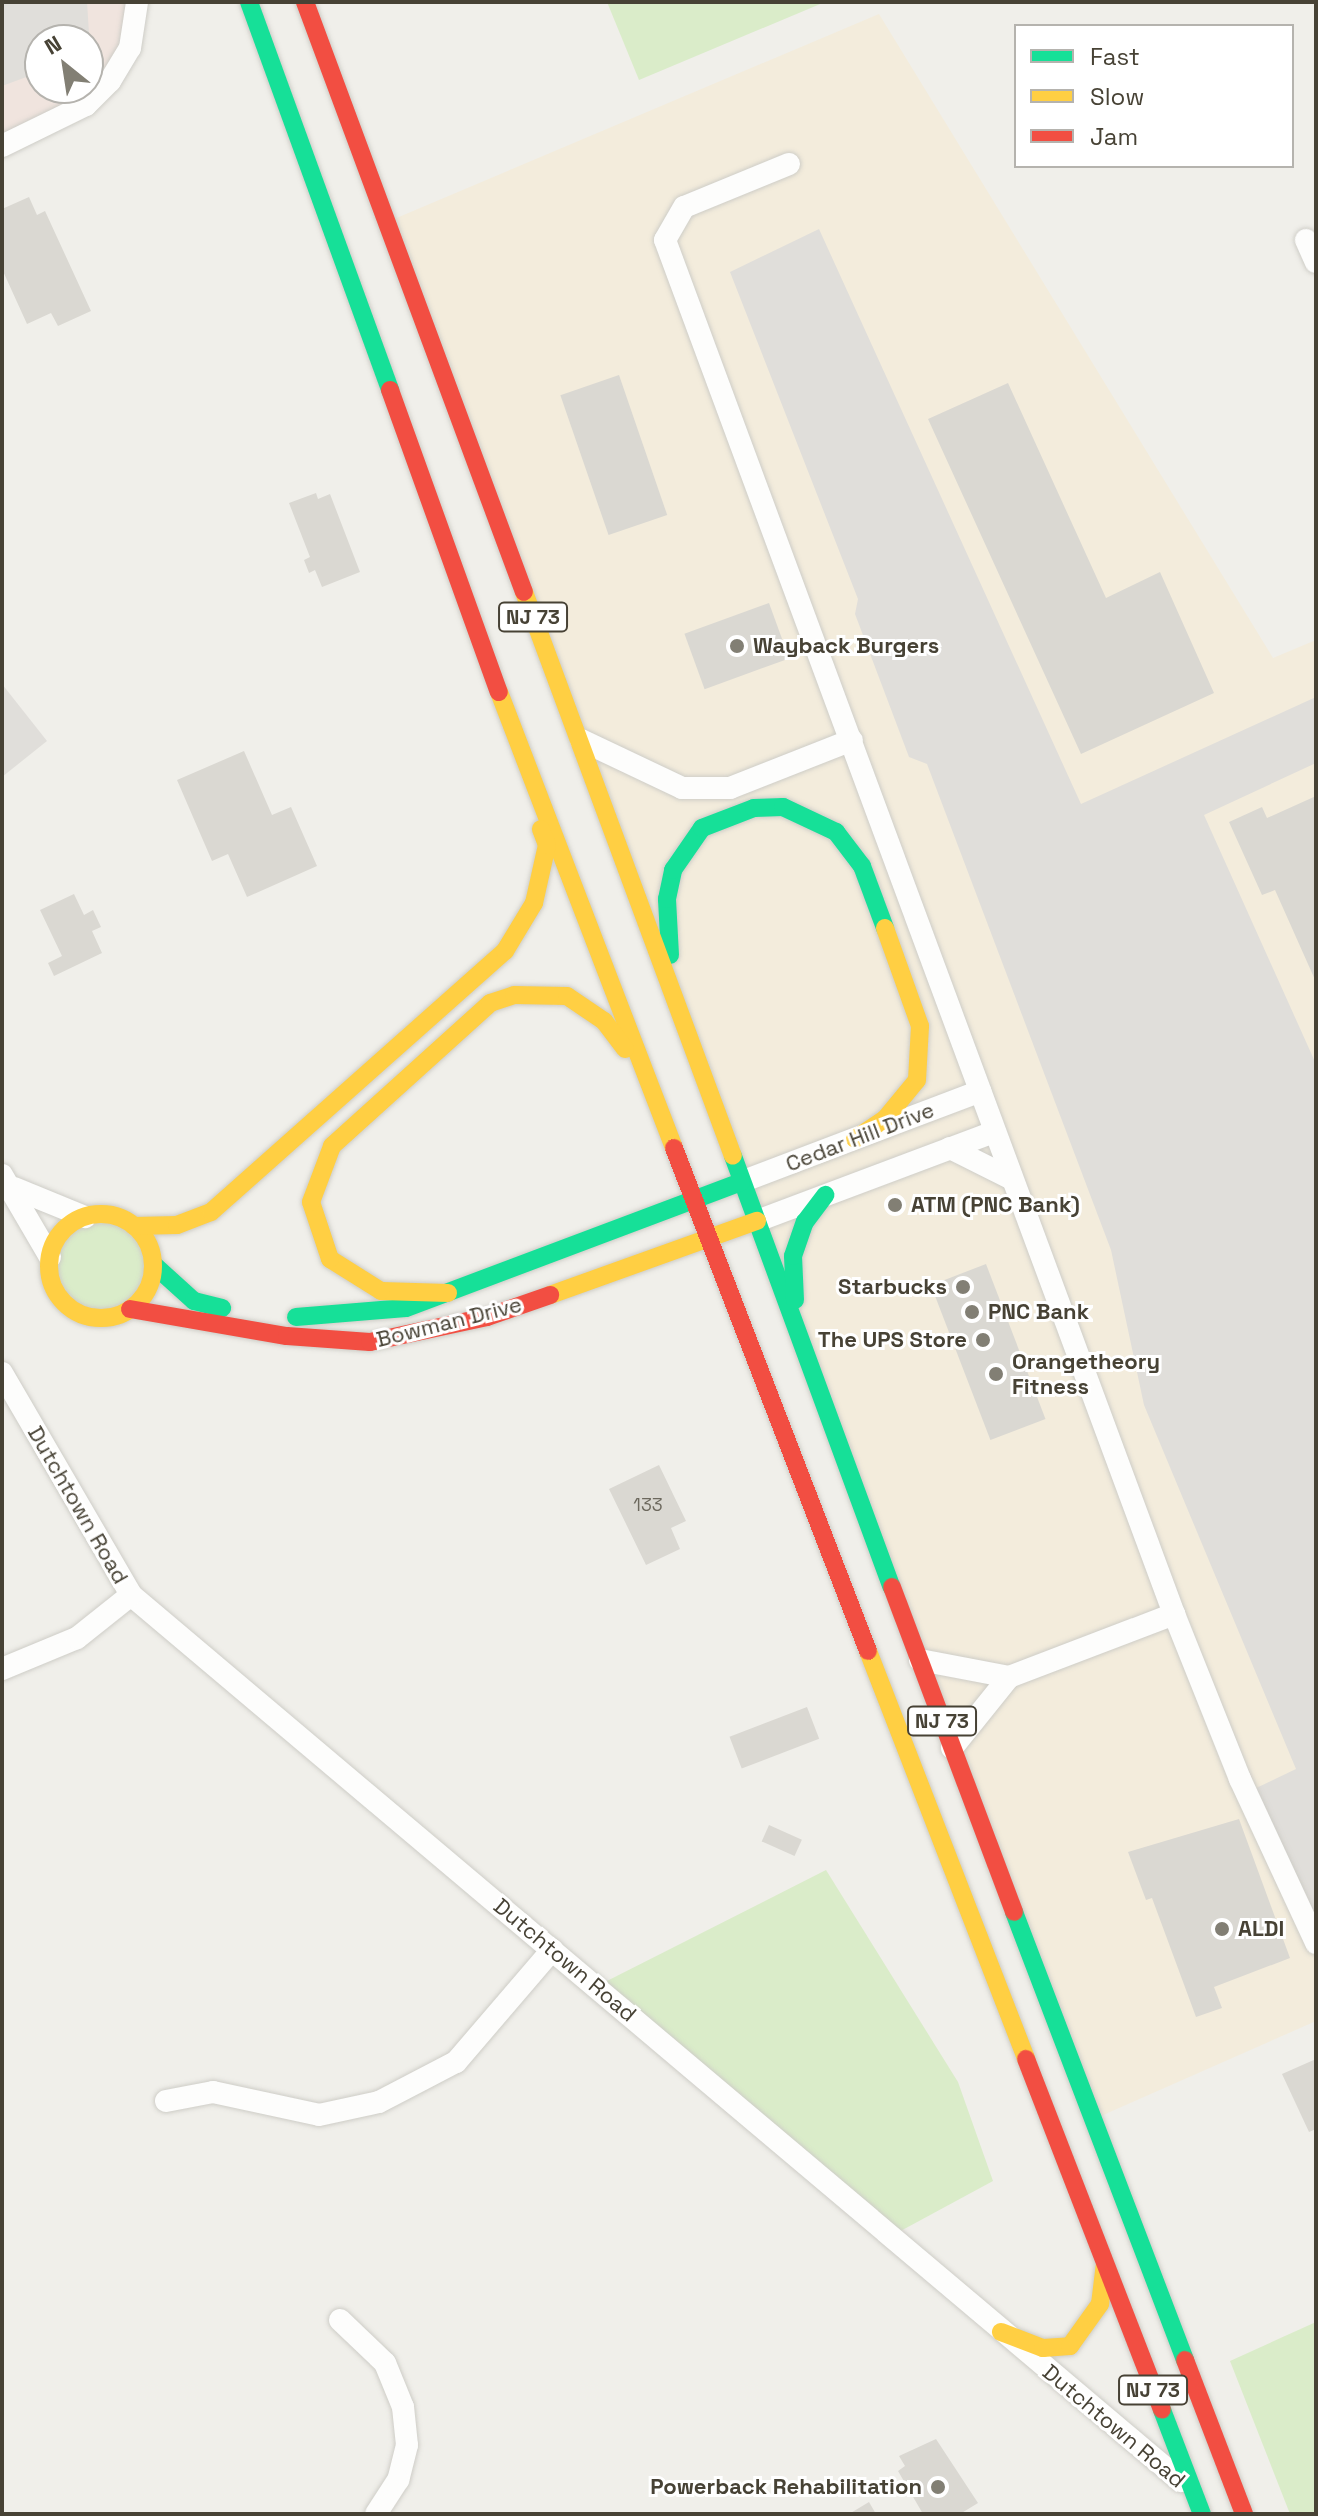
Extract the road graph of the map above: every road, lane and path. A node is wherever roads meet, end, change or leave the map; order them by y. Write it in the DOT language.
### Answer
graph roads {
  1 [pos="137,2"];
  2 [pos="249,2"];
  3 [pos="305,2"];
  4 [pos="2,146"];
  5 [pos="789,164"];
  6 [pos="1306,240"];
  7 [pos="1316,262"];
  8 [pos="578,738"];
  9 [pos="852,740"];
  10 [pos="529,774"];
  11 [pos="678,1012"];
  12 [pos="980,1091"];
  13 [pos="663,1121"];
  14 [pos="994,1132"];
  15 [pos="855,1139"];
  16 [pos="950,1148"];
  17 [pos="1010,1178"];
  18 [pos="8,1182"];
  19 [pos="741,1182"];
  20 [pos="825,1195"];
  21 [pos="693,1200"];
  22 [pos="85,1217"];
  23 [pos="757,1221"];
  24 [pos="134,1226"];
  25 [pos="707,1240"];
  26 [pos="50,1257"];
  27 [pos="153,1264"];
  28 [pos="448,1293"];
  29 [pos="130,1309"];
  30 [pos="795,1321"];
  31 [pos="2,1373"];
  32 [pos="131,1595"];
  33 [pos="1174,1614"];
  34 [pos="920,1660"];
  35 [pos="2,1669"];
  36 [pos="1009,1677"];
  37 [pos="952,1748"];
  38 [pos="1316,1943"];
  39 [pos="552,1950"];
  40 [pos="166,2101"];
  41 [pos="1105,2265"];
  42 [pos="340,2320"];
  43 [pos="1001,2332"];
  44 [pos="1193,2493"];
  45 [pos="376,2514"];
  46 [pos="1202,2514"];
  47 [pos="1244,2514"];
  1 -- 4 [label="street"];
  2 -- 10 [label="main road, NJ 73"];
  3 -- 8 [label="main road, NJ 73"];
  5 -- 9 [label="street"];
  6 -- 7 [label="street"];
  8 -- 9 [label="street"];
  8 -- 11 [label="main road, NJ 73"];
  9 -- 12 [label="street"];
  10 -- 13 [label="main road, NJ 73"];
  10 -- 24 [label="main road"];
  11 -- 15 [label="main road"];
  11 -- 19 [label="main road, NJ 73"];
  12 -- 14 [label="street"];
  12 -- 15 [label="street, Cedar Hill Drive"];
  13 -- 21 [label="main road, NJ 73"];
  13 -- 28 [label="main road"];
  14 -- 16 [label="street, Cedar Hill Drive"];
  14 -- 17 [label="street"];
  15 -- 19 [label="street, Cedar Hill Drive"];
  16 -- 17 [label="street"];
  16 -- 20 [label="street, Cedar Hill Drive"];
  17 -- 33 [label="street"];
  18 -- 22 [label="street"];
  18 -- 26 [label="street"];
  19 -- 21 [label="main road, Bowman Drive"];
  19 -- 23 [label="main road, NJ 73"];
  20 -- 23 [label="street, Cedar Hill Drive"];
  20 -- 30 [label="main road"];
  21 -- 25 [label="main road, NJ 73"];
  21 -- 28 [label="main road, Bowman Drive"];
  22 -- 24 [label="main road"];
  22 -- 26 [label="main road"];
  23 -- 25 [label="main road, Bowman Drive"];
  23 -- 30 [label="main road, NJ 73"];
  24 -- 27 [label="main road"];
  25 -- 29 [label="main road, Bowman Drive"];
  25 -- 41 [label="main road, NJ 73"];
  26 -- 29 [label="main road"];
  27 -- 28 [label="main road, Bowman Drive"];
  27 -- 29 [label="main road"];
  30 -- 34 [label="main road, NJ 73"];
  31 -- 32 [label="street, Dutchtown Road"];
  32 -- 35 [label="street"];
  32 -- 39 [label="street, Dutchtown Road"];
  33 -- 36 [label="street"];
  33 -- 38 [label="street"];
  34 -- 36 [label="street"];
  34 -- 37 [label="main road, NJ 73"];
  36 -- 37 [label="street"];
  37 -- 47 [label="main road, NJ 73"];
  39 -- 40 [label="street"];
  39 -- 43 [label="street, Dutchtown Road"];
  41 -- 43 [label="main road"];
  41 -- 44 [label="main road, NJ 73"];
  42 -- 45 [label="street"];
  43 -- 44 [label="street, Dutchtown Road"];
  44 -- 46 [label="main road, NJ 73"];
}
